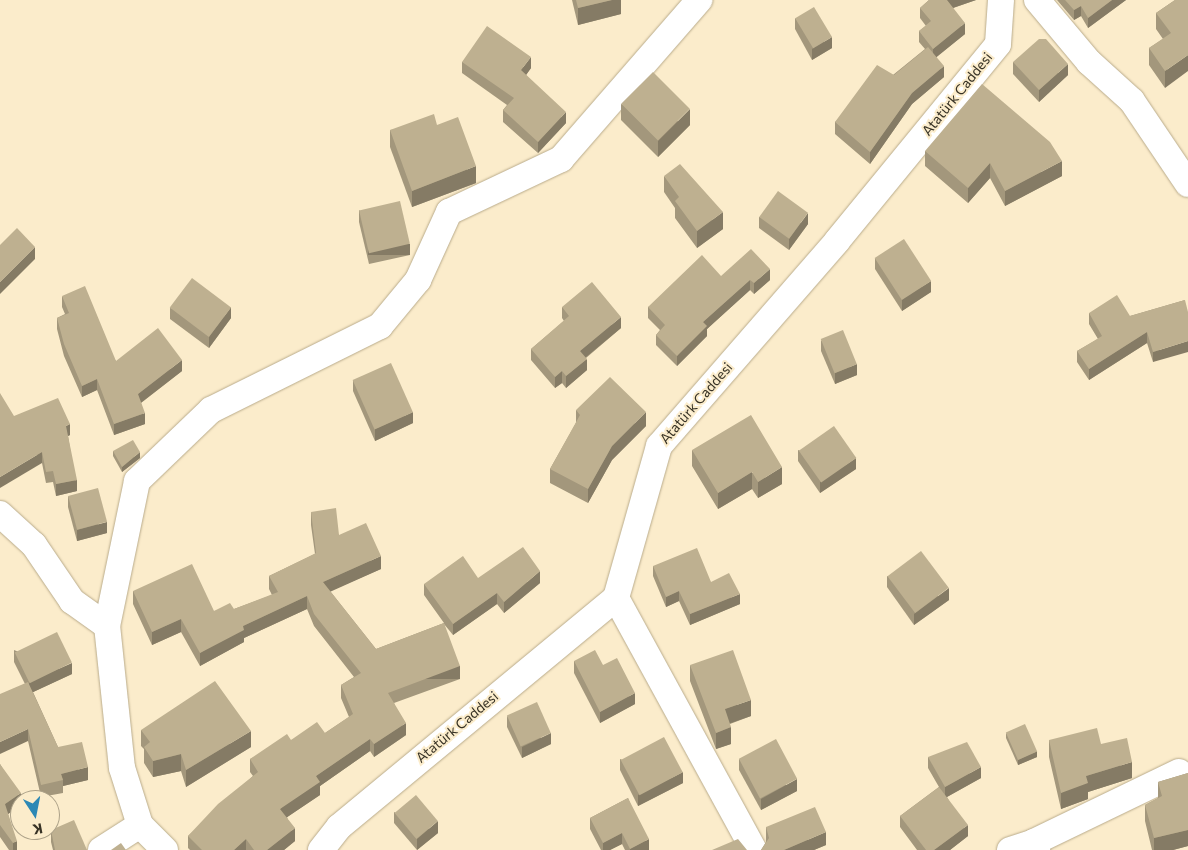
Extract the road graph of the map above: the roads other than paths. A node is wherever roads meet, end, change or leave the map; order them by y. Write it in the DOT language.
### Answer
graph roads {
  1 [pos="699,0"];
  2 [pos="1001,0"];
  3 [pos="1036,0"];
  4 [pos="1188,184"];
  5 [pos="0,514"];
  6 [pos="616,598"];
  7 [pos="107,626"];
  8 [pos="1179,772"];
  9 [pos="140,825"];
  10 [pos="1027,847"];
  11 [pos="101,850"];
  12 [pos="166,850"];
  13 [pos="321,850"];
  14 [pos="754,850"];
  1 -- 7 [label="street"];
  2 -- 6 [label="street, Atatürk Caddesi"];
  3 -- 4 [label="street"];
  5 -- 7 [label="street"];
  6 -- 13 [label="street, Atatürk Caddesi"];
  6 -- 14 [label="street"];
  7 -- 9 [label="street"];
  8 -- 10 [label="street"];
  9 -- 11 [label="street"];
  9 -- 12 [label="street"];
}
